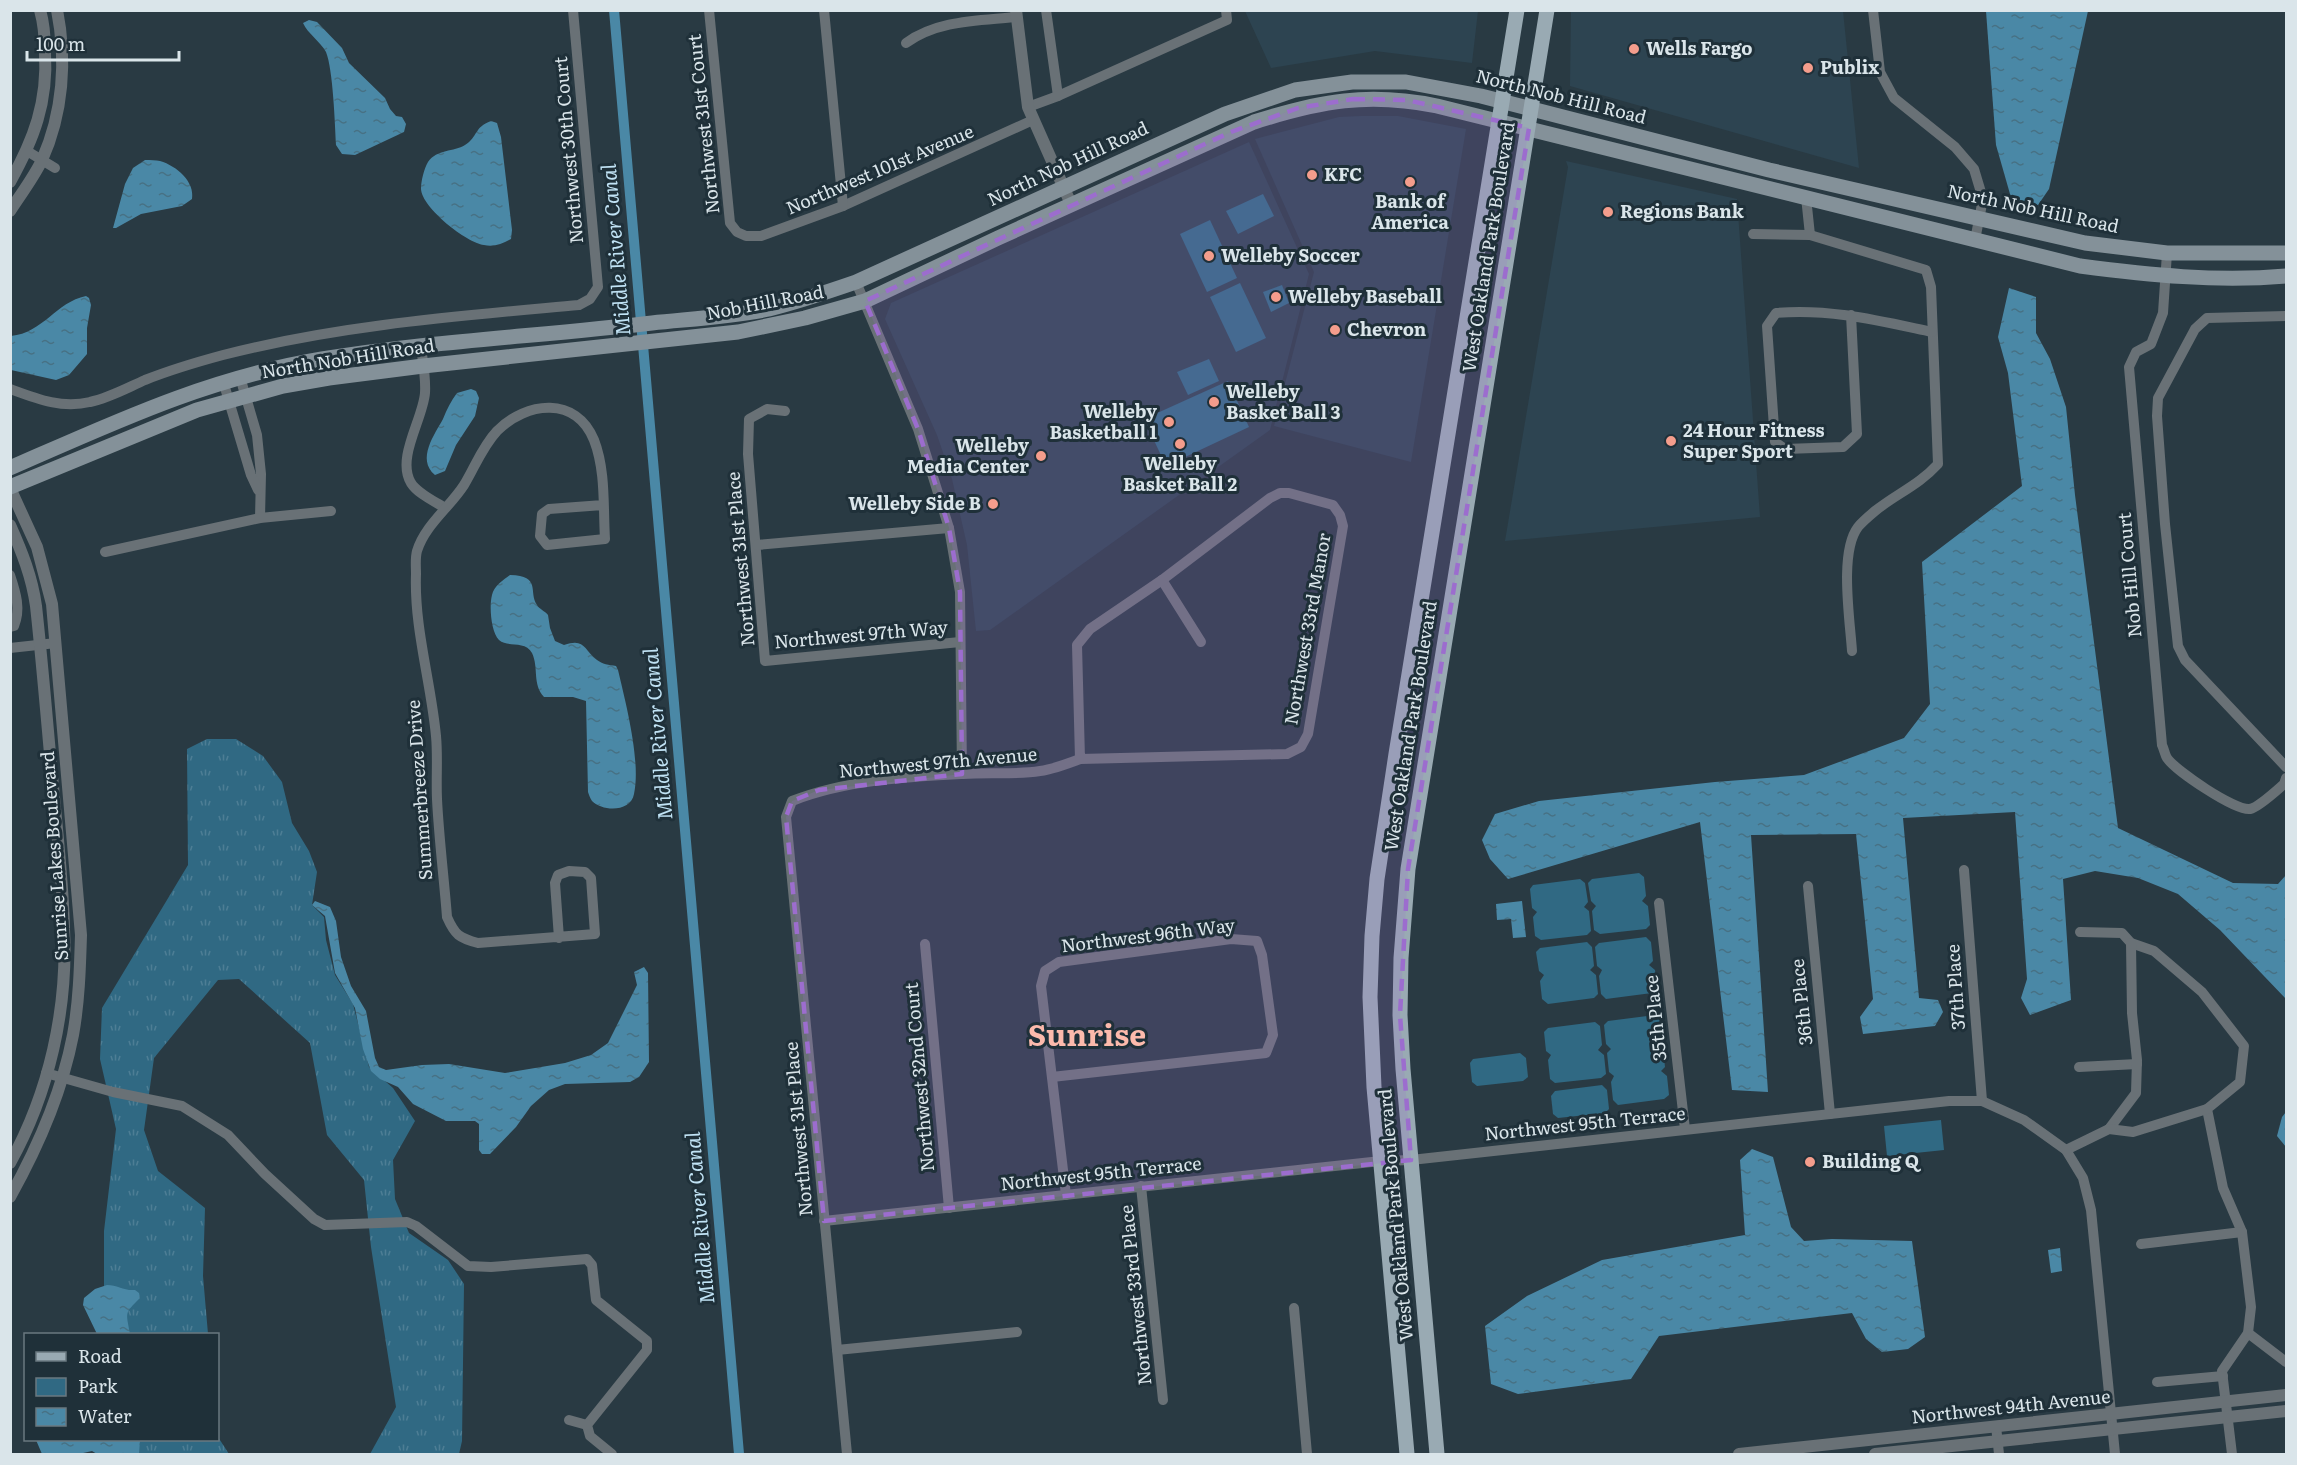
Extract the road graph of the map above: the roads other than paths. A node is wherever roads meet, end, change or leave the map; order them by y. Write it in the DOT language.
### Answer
graph roads {
  1 [pos="40,10"];
  2 [pos="57,10"];
  3 [pos="573,10"];
  4 [pos="710,10"];
  5 [pos="824,10"];
  6 [pos="1046,10"];
  7 [pos="1517,10"];
  8 [pos="1547,10"];
  9 [pos="1873,10"];
  10 [pos="1016,14"];
  11 [pos="1227,15"];
  12 [pos="906,43"];
  13 [pos="1058,96"];
  14 [pos="1503,102"];
  15 [pos="1028,106"];
  16 [pos="1531,110"];
  17 [pos="1033,120"];
  18 [pos="1500,121"];
  19 [pos="1529,128"];
  20 [pos="27,152"];
  21 [pos="42,160"];
  22 [pos="55,168"];
  23 [pos="10,182"];
  24 [pos="1064,187"];
  25 [pos="1806,197"];
  26 [pos="1071,204"];
  27 [pos="843,206"];
  28 [pos="10,211"];
  29 [pos="1980,218"];
  30 [pos="737,232"];
  31 [pos="1753,234"];
  32 [pos="1810,235"];
  33 [pos="1975,240"];
  34 [pos="2167,253"];
  35 [pos="2286,253"];
  36 [pos="2165,276"];
  37 [pos="2286,276"];
  38 [pos="855,282"];
  39 [pos="865,301"];
  40 [pos="1851,315"];
  41 [pos="2286,316"];
  42 [pos="669,322"];
  43 [pos="1932,332"];
  44 [pos="672,339"];
  45 [pos="421,347"];
  46 [pos="423,366"];
  47 [pos="240,377"];
  48 [pos="223,381"];
  49 [pos="10,389"];
  50 [pos="245,396"];
  51 [pos="229,400"];
  52 [pos="785,411"];
  53 [pos="10,468"];
  54 [pos="10,488"];
  55 [pos="260,493"];
  56 [pos="603,506"];
  57 [pos="445,508"];
  58 [pos="331,511"];
  59 [pos="260,518"];
  60 [pos="10,525"];
  61 [pos="949,528"];
  62 [pos="757,545"];
  63 [pos="105,552"];
  64 [pos="10,575"];
  65 [pos="1162,580"];
  66 [pos="10,627"];
  67 [pos="960,642"];
  68 [pos="1201,642"];
  69 [pos="56,644"];
  70 [pos="40,645"];
  71 [pos="10,648"];
  72 [pos="1852,651"];
  73 [pos="765,661"];
  74 [pos="1301,747"];
  75 [pos="1080,759"];
  76 [pos="2286,767"];
  77 [pos="962,774"];
  78 [pos="2286,778"];
  79 [pos="792,801"];
  80 [pos="1964,870"];
  81 [pos="1808,886"];
  82 [pos="1659,903"];
  83 [pos="2080,933"];
  84 [pos="559,938"];
  85 [pos="2131,943"];
  86 [pos="924,944"];
  87 [pos="2137,1064"];
  88 [pos="2079,1067"];
  89 [pos="46,1073"];
  90 [pos="1052,1077"];
  91 [pos="61,1079"];
  92 [pos="1982,1101"];
  93 [pos="2207,1109"];
  94 [pos="1830,1114"];
  95 [pos="2109,1129"];
  96 [pos="1685,1130"];
  97 [pos="2066,1150"];
  98 [pos="1411,1160"];
  99 [pos="1381,1161"];
  100 [pos="10,1163"];
  101 [pos="1141,1186"];
  102 [pos="1066,1195"];
  103 [pos="10,1197"];
  104 [pos="949,1208"];
  105 [pos="824,1221"];
  106 [pos="2242,1233"];
  107 [pos="2141,1244"];
  108 [pos="1294,1308"];
  109 [pos="1017,1332"];
  110 [pos="2248,1333"];
  111 [pos="837,1350"];
  112 [pos="2286,1362"];
  113 [pos="2223,1376"];
  114 [pos="2157,1382"];
  115 [pos="2286,1395"];
  116 [pos="1163,1400"];
  117 [pos="2227,1401"];
  118 [pos="2286,1411"];
  119 [pos="2111,1414"];
  120 [pos="2228,1417"];
  121 [pos="568,1420"];
  122 [pos="587,1425"];
  123 [pos="1996,1426"];
  124 [pos="2112,1428"];
  125 [pos="1881,1440"];
  126 [pos="1998,1440"];
  127 [pos="1768,1453"];
  128 [pos="1880,1454"];
  129 [pos="612,1455"];
  130 [pos="847,1455"];
  131 [pos="1307,1455"];
  132 [pos="1407,1455"];
  133 [pos="1437,1455"];
  134 [pos="1738,1455"];
  135 [pos="1999,1455"];
  136 [pos="2115,1455"];
  137 [pos="2232,1455"];
  1 -- 20 [label="street"];
  2 -- 21 [label="street"];
  3 -- 49 [label="street, Northwest 30th Court"];
  4 -- 30 [label="street, Northwest 31st Court"];
  5 -- 27 [label="street"];
  6 -- 13 [label="street"];
  7 -- 14 [label="main road, West Oakland Park Boulevard"];
  8 -- 16 [label="main road, West Oakland Park Boulevard"];
  9 -- 29 [label="street"];
  10 -- 12 [label="street"];
  10 -- 15 [label="street"];
  11 -- 13 [label="street"];
  13 -- 15 [label="street"];
  14 -- 16 [label="main road, North Nob Hill Road"];
  14 -- 18 [label="main road, West Oakland Park Boulevard"];
  14 -- 24 [label="main road, North Nob Hill Road"];
  15 -- 17 [label="street"];
  16 -- 19 [label="main road, West Oakland Park Boulevard"];
  16 -- 29 [label="main road, North Nob Hill Road"];
  17 -- 24 [label="street"];
  17 -- 27 [label="street, Northwest 101st Avenue"];
  18 -- 19 [label="main road, North Nob Hill Road"];
  18 -- 26 [label="main road, North Nob Hill Road"];
  18 -- 99 [label="main road, West Oakland Park Boulevard"];
  19 -- 25 [label="main road, North Nob Hill Road"];
  19 -- 98 [label="main road, West Oakland Park Boulevard"];
  20 -- 21 [label="street"];
  20 -- 23 [label="street"];
  21 -- 22 [label="street"];
  21 -- 28 [label="street"];
  24 -- 26 [label="street"];
  24 -- 38 [label="main road, North Nob Hill Road"];
  25 -- 32 [label="street"];
  25 -- 33 [label="main road, North Nob Hill Road"];
  26 -- 39 [label="main road, North Nob Hill Road"];
  27 -- 30 [label="street, Northwest 101st Avenue"];
  29 -- 33 [label="street"];
  29 -- 34 [label="main road, North Nob Hill Road"];
  31 -- 32 [label="street"];
  32 -- 43 [label="street"];
  33 -- 36 [label="main road, North Nob Hill Road"];
  34 -- 35 [label="main road, North Nob Hill Road"];
  34 -- 36 [label="street, Nob Hill Court"];
  36 -- 37 [label="main road, North Nob Hill Road"];
  36 -- 78 [label="street, Nob Hill Court"];
  38 -- 39 [label="street"];
  38 -- 42 [label="main road, Nob Hill Road"];
  39 -- 44 [label="main road, Nob Hill Road"];
  39 -- 61 [label="street"];
  40 -- 40 [label="street"];
  40 -- 43 [label="street"];
  41 -- 76 [label="street"];
  42 -- 45 [label="main road, North Nob Hill Road"];
  43 -- 72 [label="street"];
  44 -- 46 [label="main road, North Nob Hill Road"];
  45 -- 46 [label="street"];
  45 -- 47 [label="main road, North Nob Hill Road"];
  46 -- 50 [label="main road, North Nob Hill Road"];
  46 -- 57 [label="street"];
  47 -- 48 [label="main road, North Nob Hill Road"];
  47 -- 50 [label="street"];
  48 -- 51 [label="street"];
  48 -- 53 [label="main road, North Nob Hill Road"];
  50 -- 51 [label="main road, North Nob Hill Road"];
  50 -- 55 [label="street"];
  51 -- 54 [label="main road, North Nob Hill Road"];
  51 -- 55 [label="street"];
  52 -- 62 [label="street, Northwest 31st Place"];
  54 -- 69 [label="street, Sunrise Lakes Boulevard"];
  55 -- 59 [label="street"];
  56 -- 56 [label="street, Summerbreeze Drive"];
  56 -- 57 [label="street, Summerbreeze Drive"];
  57 -- 84 [label="street, Summerbreeze Drive"];
  58 -- 59 [label="street"];
  59 -- 63 [label="street"];
  60 -- 70 [label="street, Sunrise Lakes Boulevard"];
  61 -- 62 [label="street"];
  61 -- 67 [label="street"];
  62 -- 73 [label="street, Northwest 31st Place"];
  64 -- 66 [label="street"];
  65 -- 68 [label="street"];
  65 -- 74 [label="street, Northwest 33rd Manor"];
  65 -- 75 [label="street"];
  67 -- 73 [label="street, Northwest 97th Way"];
  67 -- 77 [label="street"];
  69 -- 70 [label="street"];
  69 -- 91 [label="street, Sunrise Lakes Boulevard"];
  70 -- 71 [label="street"];
  70 -- 89 [label="street, Sunrise Lakes Boulevard"];
  74 -- 75 [label="street, Northwest 97th Avenue"];
  75 -- 77 [label="street, Northwest 97th Avenue"];
  77 -- 79 [label="street, Northwest 97th Avenue"];
  79 -- 105 [label="street, Northwest 31st Place"];
  80 -- 92 [label="street, 37th Place"];
  81 -- 94 [label="street, 36th Place"];
  82 -- 96 [label="street, 35th Place"];
  83 -- 85 [label="street"];
  84 -- 84 [label="street, Summerbreeze Drive"];
  85 -- 87 [label="street"];
  85 -- 93 [label="street"];
  86 -- 104 [label="street, Northwest 32nd Court"];
  87 -- 88 [label="street"];
  87 -- 95 [label="street"];
  89 -- 91 [label="street"];
  89 -- 100 [label="street, Sunrise Lakes Boulevard"];
  90 -- 90 [label="street, Northwest 96th Way"];
  90 -- 102 [label="street"];
  91 -- 103 [label="street, Sunrise Lakes Boulevard"];
  91 -- 122 [label="street"];
  92 -- 94 [label="street, Northwest 95th Terrace"];
  92 -- 97 [label="street, Northwest 95th Terrace"];
  93 -- 95 [label="street"];
  93 -- 106 [label="street"];
  94 -- 96 [label="street, Northwest 95th Terrace"];
  95 -- 97 [label="street"];
  96 -- 98 [label="street, Northwest 95th Terrace"];
  97 -- 119 [label="street, Northwest 95th Terrace"];
  98 -- 99 [label="street, Northwest 95th Terrace"];
  98 -- 133 [label="main road, West Oakland Park Boulevard"];
  99 -- 101 [label="street, Northwest 95th Terrace"];
  99 -- 132 [label="main road, West Oakland Park Boulevard"];
  101 -- 102 [label="street, Northwest 95th Terrace"];
  101 -- 116 [label="street, Northwest 33rd Place"];
  102 -- 104 [label="street, Northwest 95th Terrace"];
  104 -- 105 [label="street, Northwest 95th Terrace"];
  105 -- 111 [label="street, Northwest 31st Place"];
  106 -- 107 [label="street"];
  106 -- 110 [label="street"];
  108 -- 131 [label="street"];
  109 -- 111 [label="street"];
  110 -- 112 [label="street"];
  110 -- 113 [label="street"];
  111 -- 130 [label="street, Northwest 31st Place"];
  113 -- 114 [label="street"];
  113 -- 117 [label="street"];
  115 -- 117 [label="street, Northwest 94th Avenue"];
  117 -- 119 [label="street, Northwest 94th Avenue"];
  117 -- 120 [label="street"];
  118 -- 120 [label="street, Northwest 94th Avenue"];
  119 -- 123 [label="street, Northwest 94th Avenue"];
  119 -- 124 [label="street, Northwest 95th Terrace"];
  120 -- 124 [label="street, Northwest 94th Avenue"];
  120 -- 137 [label="street"];
  121 -- 122 [label="street"];
  122 -- 129 [label="street"];
  123 -- 125 [label="street, Northwest 94th Avenue"];
  123 -- 126 [label="street"];
  124 -- 126 [label="street, Northwest 94th Avenue"];
  124 -- 136 [label="street, Northwest 95th Terrace"];
  125 -- 127 [label="street, Northwest 94th Avenue"];
  125 -- 128 [label="street"];
  126 -- 128 [label="street, Northwest 94th Avenue"];
  126 -- 135 [label="street"];
  127 -- 134 [label="street, Northwest 94th Avenue"];
}
